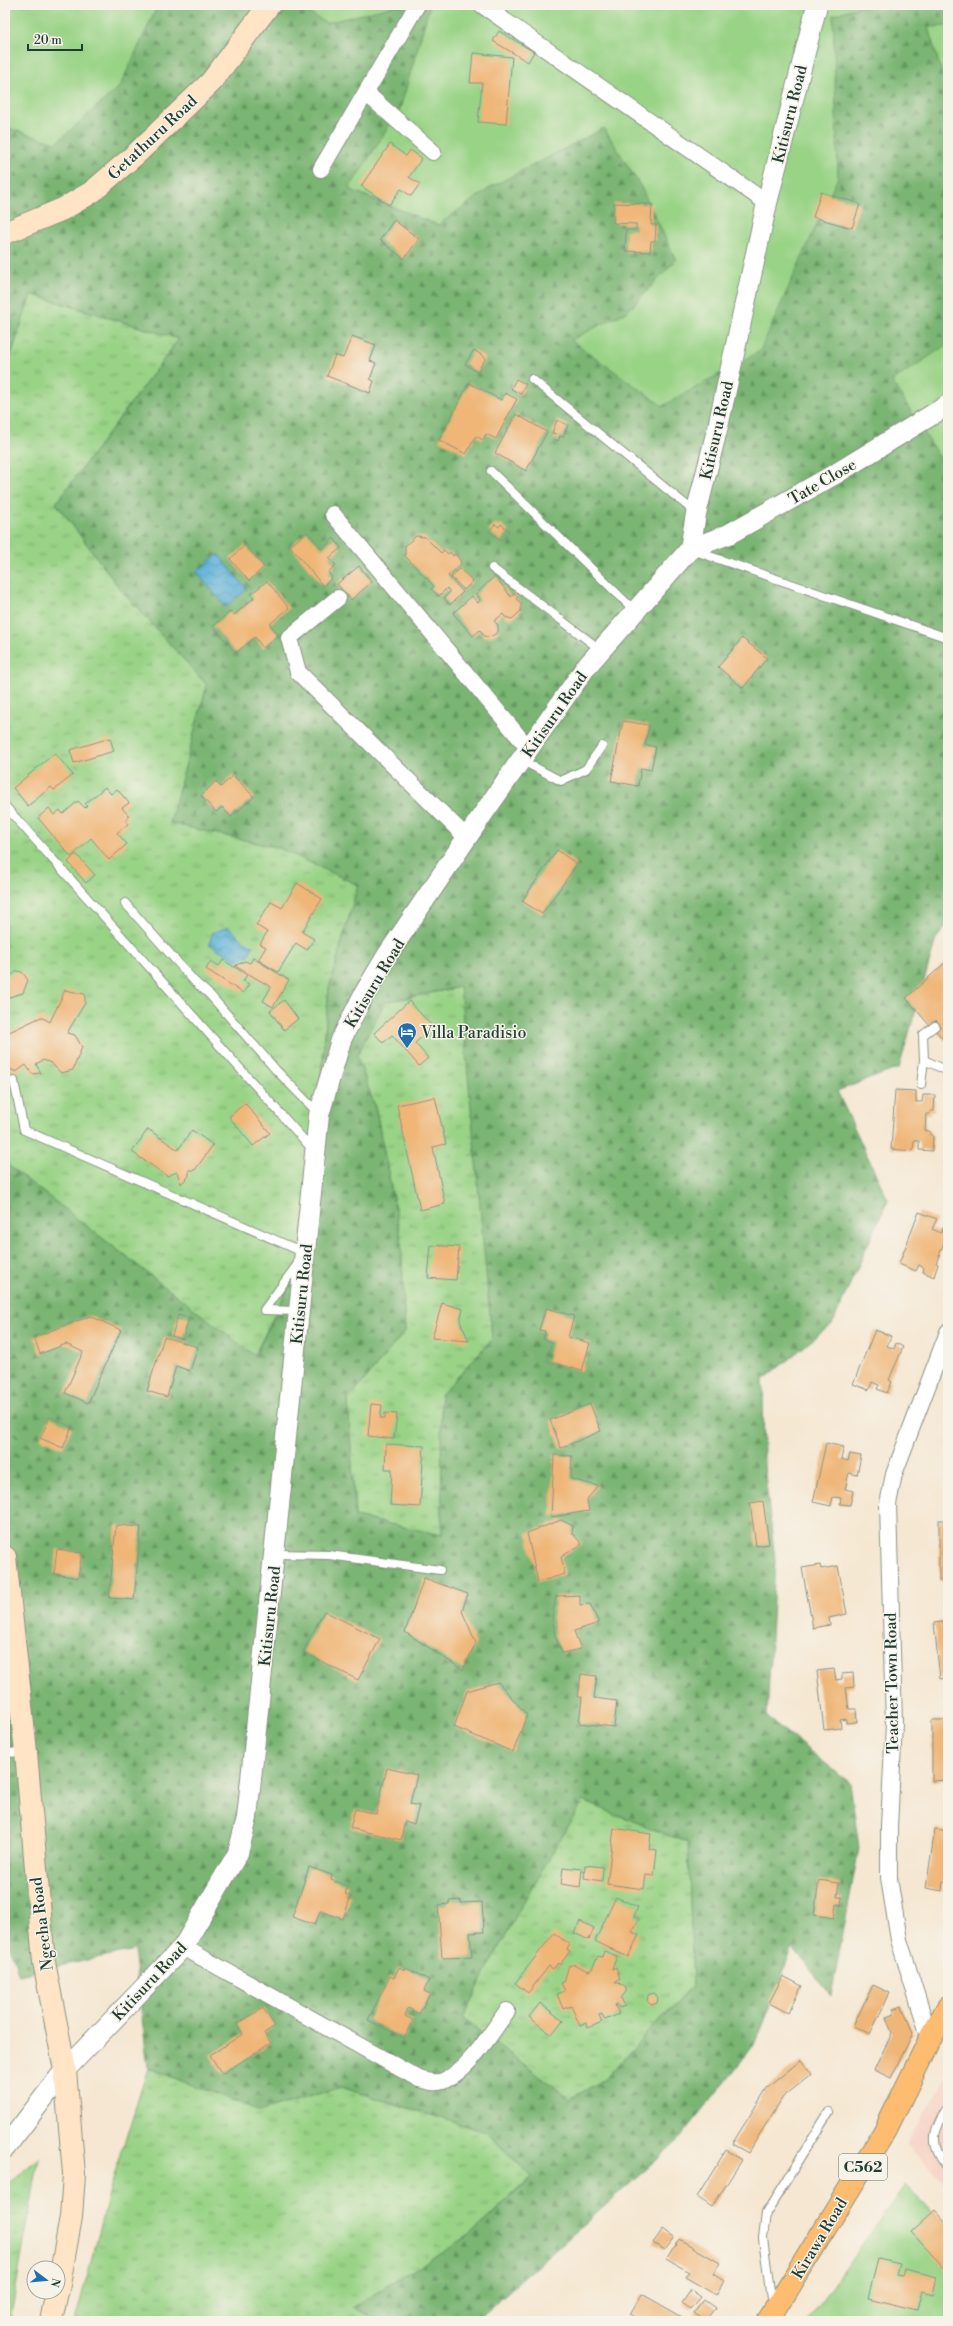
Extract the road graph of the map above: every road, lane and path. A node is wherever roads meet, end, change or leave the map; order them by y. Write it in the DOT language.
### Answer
graph roads {
  1 [pos="269,5"];
  2 [pos="418,5"];
  3 [pos="482,5"];
  4 [pos="817,5"];
  5 [pos="366,93"];
  6 [pos="432,152"];
  7 [pos="321,169"];
  8 [pos="767,204"];
  9 [pos="5,233"];
  10 [pos="532,379"];
  11 [pos="948,405"];
  12 [pos="490,471"];
  13 [pos="333,514"];
  14 [pos="696,514"];
  15 [pos="690,549"];
  16 [pos="492,568"];
  17 [pos="338,598"];
  18 [pos="636,611"];
  19 [pos="948,638"];
  20 [pos="601,650"];
  21 [pos="602,746"];
  22 [pos="525,754"];
  23 [pos="5,806"];
  24 [pos="467,838"];
  25 [pos="125,903"];
  26 [pos="935,1026"];
  27 [pos="924,1060"];
  28 [pos="948,1071"];
  29 [pos="14,1081"];
  30 [pos="921,1086"];
  31 [pos="320,1115"];
  32 [pos="316,1152"];
  33 [pos="305,1253"];
  34 [pos="299,1311"];
  35 [pos="948,1332"];
  36 [pos="276,1554"];
  37 [pos="5,1557"];
  38 [pos="440,1570"];
  39 [pos="15,1752"];
  40 [pos="183,1947"];
  41 [pos="948,2007"];
  42 [pos="507,2011"];
  43 [pos="930,2039"];
  44 [pos="65,2070"];
  45 [pos="948,2107"];
  46 [pos="829,2112"];
  47 [pos="5,2148"];
  48 [pos="948,2168"];
  49 [pos="63,2260"];
  50 [pos="56,2300"];
  51 [pos="770,2317"];
  52 [pos="51,2321"];
  1 -- 9 [label="main road, Getathuru Road"];
  2 -- 5 [label="street"];
  3 -- 8 [label="street"];
  4 -- 8 [label="street, Kitisuru Road"];
  5 -- 6 [label="street"];
  5 -- 7 [label="street"];
  8 -- 14 [label="street, Kitisuru Road"];
  10 -- 14 [label="lane"];
  11 -- 15 [label="street, Tate Close"];
  12 -- 18 [label="lane"];
  13 -- 22 [label="street"];
  14 -- 15 [label="street, Kitisuru Road"];
  15 -- 18 [label="street, Kitisuru Road"];
  15 -- 19 [label="lane"];
  16 -- 20 [label="lane"];
  17 -- 24 [label="street"];
  18 -- 20 [label="street, Kitisuru Road"];
  20 -- 22 [label="street, Kitisuru Road"];
  21 -- 22 [label="lane"];
  22 -- 24 [label="street, Kitisuru Road"];
  23 -- 32 [label="lane"];
  24 -- 31 [label="street, Kitisuru Road"];
  25 -- 31 [label="lane"];
  26 -- 27 [label="lane"];
  27 -- 28 [label="lane"];
  27 -- 30 [label="lane"];
  29 -- 33 [label="lane"];
  31 -- 32 [label="street, Kitisuru Road"];
  32 -- 33 [label="street, Kitisuru Road"];
  33 -- 34 [label="street, Kitisuru Road"];
  33 -- 34 [label="lane"];
  34 -- 36 [label="street, Kitisuru Road"];
  35 -- 43 [label="street, Teacher Town Road"];
  36 -- 38 [label="lane"];
  36 -- 40 [label="street, Kitisuru Road"];
  37 -- 39 [label="main road, Ngecha Road"];
  39 -- 44 [label="main road, Ngecha Road"];
  40 -- 42 [label="street"];
  40 -- 44 [label="street, Kitisuru Road"];
  41 -- 43 [label="main road, Kirawa Road / C562"];
  43 -- 51 [label="main road, Kirawa Road / C562"];
  44 -- 47 [label="street, Kitisuru Road"];
  44 -- 49 [label="main road, Ngecha Road"];
  45 -- 48 [label="lane"];
  46 -- 51 [label="lane"];
  50 -- 52 [label="main road, Ngecha Road"];
}
